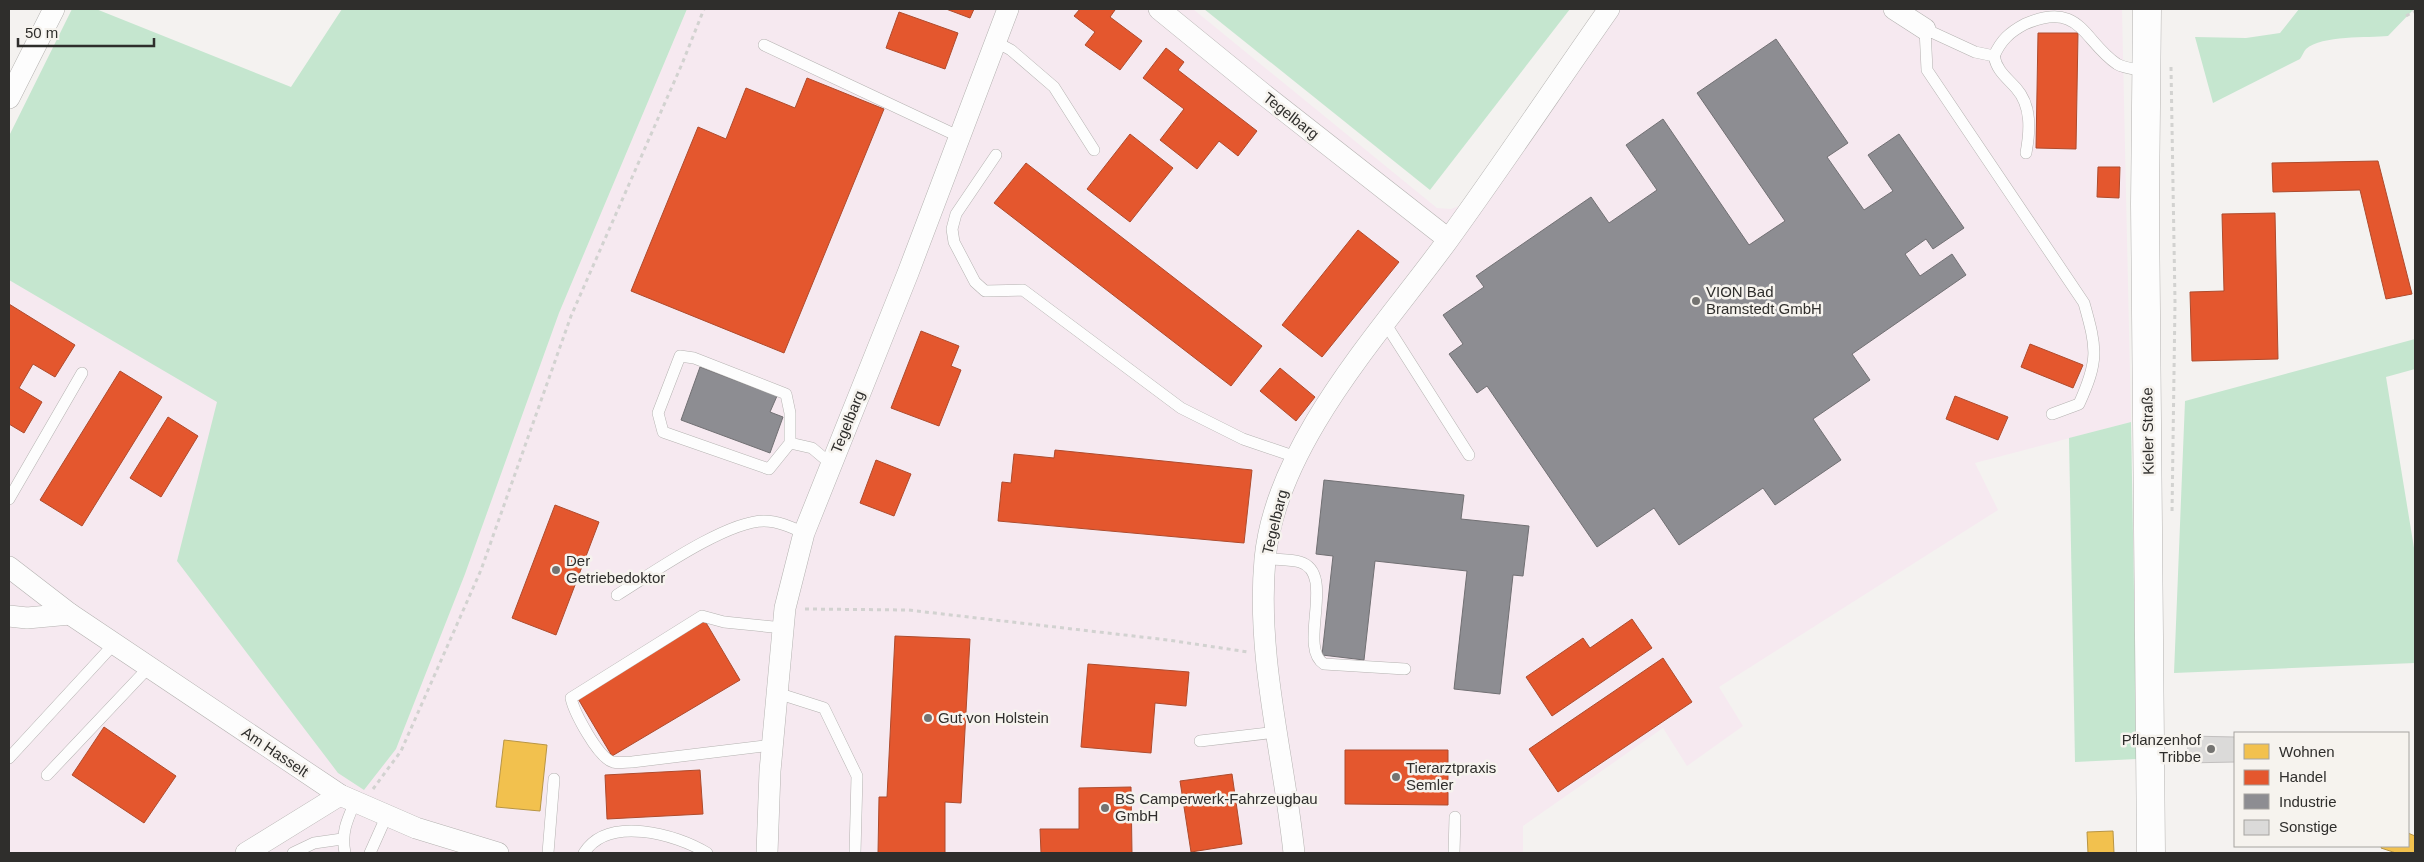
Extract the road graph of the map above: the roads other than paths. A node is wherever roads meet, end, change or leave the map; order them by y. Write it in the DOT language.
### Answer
graph roads {
  1 [pos="54,9"];
  2 [pos="1008,9"];
  3 [pos="1159,9"];
  4 [pos="1609,9"];
  5 [pos="1894,9"];
  6 [pos="2147,9"];
  7 [pos="1926,29"];
  8 [pos="996,42"];
  9 [pos="764,45"];
  10 [pos="1994,56"];
  11 [pos="2147,71"];
  12 [pos="9,98"];
  13 [pos="960,137"];
  14 [pos="1094,150"];
  15 [pos="2026,153"];
  16 [pos="996,155"];
  17 [pos="1448,239"];
  18 [pos="1385,323"];
  19 [pos="82,373"];
  20 [pos="2052,414"];
  21 [pos="790,443"];
  22 [pos="1469,455"];
  23 [pos="1296,457"];
  24 [pos="832,464"];
  25 [pos="9,499"];
  26 [pos="804,533"];
  27 [pos="1265,558"];
  28 [pos="9,567"];
  29 [pos="617,595"];
  30 [pos="70,614"];
  31 [pos="11,618"];
  32 [pos="784,618"];
  33 [pos="114,644"];
  34 [pos="149,667"];
  35 [pos="1405,669"];
  36 [pos="777,693"];
  37 [pos="1277,732"];
  38 [pos="1200,741"];
  39 [pos="772,745"];
  40 [pos="9,758"];
  41 [pos="47,775"];
  42 [pos="554,779"];
  43 [pos="352,800"];
  44 [pos="387,815"];
  45 [pos="1455,817"];
  46 [pos="342,839"];
  47 [pos="471,849"];
  48 [pos="246,853"];
  49 [pos="293,853"];
  50 [pos="345,853"];
  51 [pos="370,853"];
  52 [pos="498,853"];
  53 [pos="548,853"];
  54 [pos="584,853"];
  55 [pos="707,853"];
  56 [pos="766,853"];
  57 [pos="855,853"];
  58 [pos="1294,853"];
  59 [pos="1454,853"];
  60 [pos="2151,853"];
  1 -- 12 [label="street"];
  2 -- 8 [label="street, Tegelbarg"];
  3 -- 17 [label="street, Tegelbarg"];
  4 -- 17 [label="street, Tegelbarg"];
  5 -- 7 [label="street"];
  6 -- 11 [label="street, Kieler Straße"];
  7 -- 10 [label="lane"];
  7 -- 20 [label="lane"];
  8 -- 13 [label="street, Tegelbarg"];
  8 -- 14 [label="lane"];
  9 -- 13 [label="lane"];
  10 -- 11 [label="lane"];
  10 -- 15 [label="lane"];
  11 -- 60 [label="street, Kieler Straße"];
  13 -- 24 [label="street, Tegelbarg"];
  16 -- 23 [label="lane"];
  17 -- 18 [label="street, Tegelbarg"];
  18 -- 22 [label="lane"];
  18 -- 23 [label="street, Tegelbarg"];
  19 -- 25 [label="lane"];
  21 -- 21 [label="lane"];
  21 -- 24 [label="lane"];
  23 -- 27 [label="street, Tegelbarg"];
  24 -- 26 [label="street, Tegelbarg"];
  26 -- 29 [label="lane"];
  26 -- 32 [label="street, Tegelbarg"];
  27 -- 35 [label="lane"];
  27 -- 37 [label="street, Tegelbarg"];
  28 -- 30 [label="street, Am Hasselt"];
  30 -- 31 [label="street"];
  30 -- 33 [label="street, Am Hasselt"];
  32 -- 36 [label="street, Tegelbarg"];
  32 -- 39 [label="lane"];
  33 -- 34 [label="street, Am Hasselt"];
  33 -- 40 [label="lane"];
  34 -- 41 [label="lane"];
  34 -- 43 [label="street, Am Hasselt"];
  36 -- 39 [label="street, Tegelbarg"];
  36 -- 57 [label="lane"];
  37 -- 38 [label="lane"];
  37 -- 58 [label="street, Tegelbarg"];
  39 -- 56 [label="street, Tegelbarg"];
  42 -- 53 [label="lane"];
  43 -- 44 [label="street, Am Hasselt"];
  43 -- 46 [label="lane"];
  43 -- 48 [label="street"];
  44 -- 47 [label="street, Am Hasselt"];
  44 -- 51 [label="lane"];
  45 -- 59 [label="lane"];
  46 -- 49 [label="lane"];
  46 -- 50 [label="lane"];
  47 -- 52 [label="street, Am Hasselt"];
  54 -- 55 [label="lane"];
}
